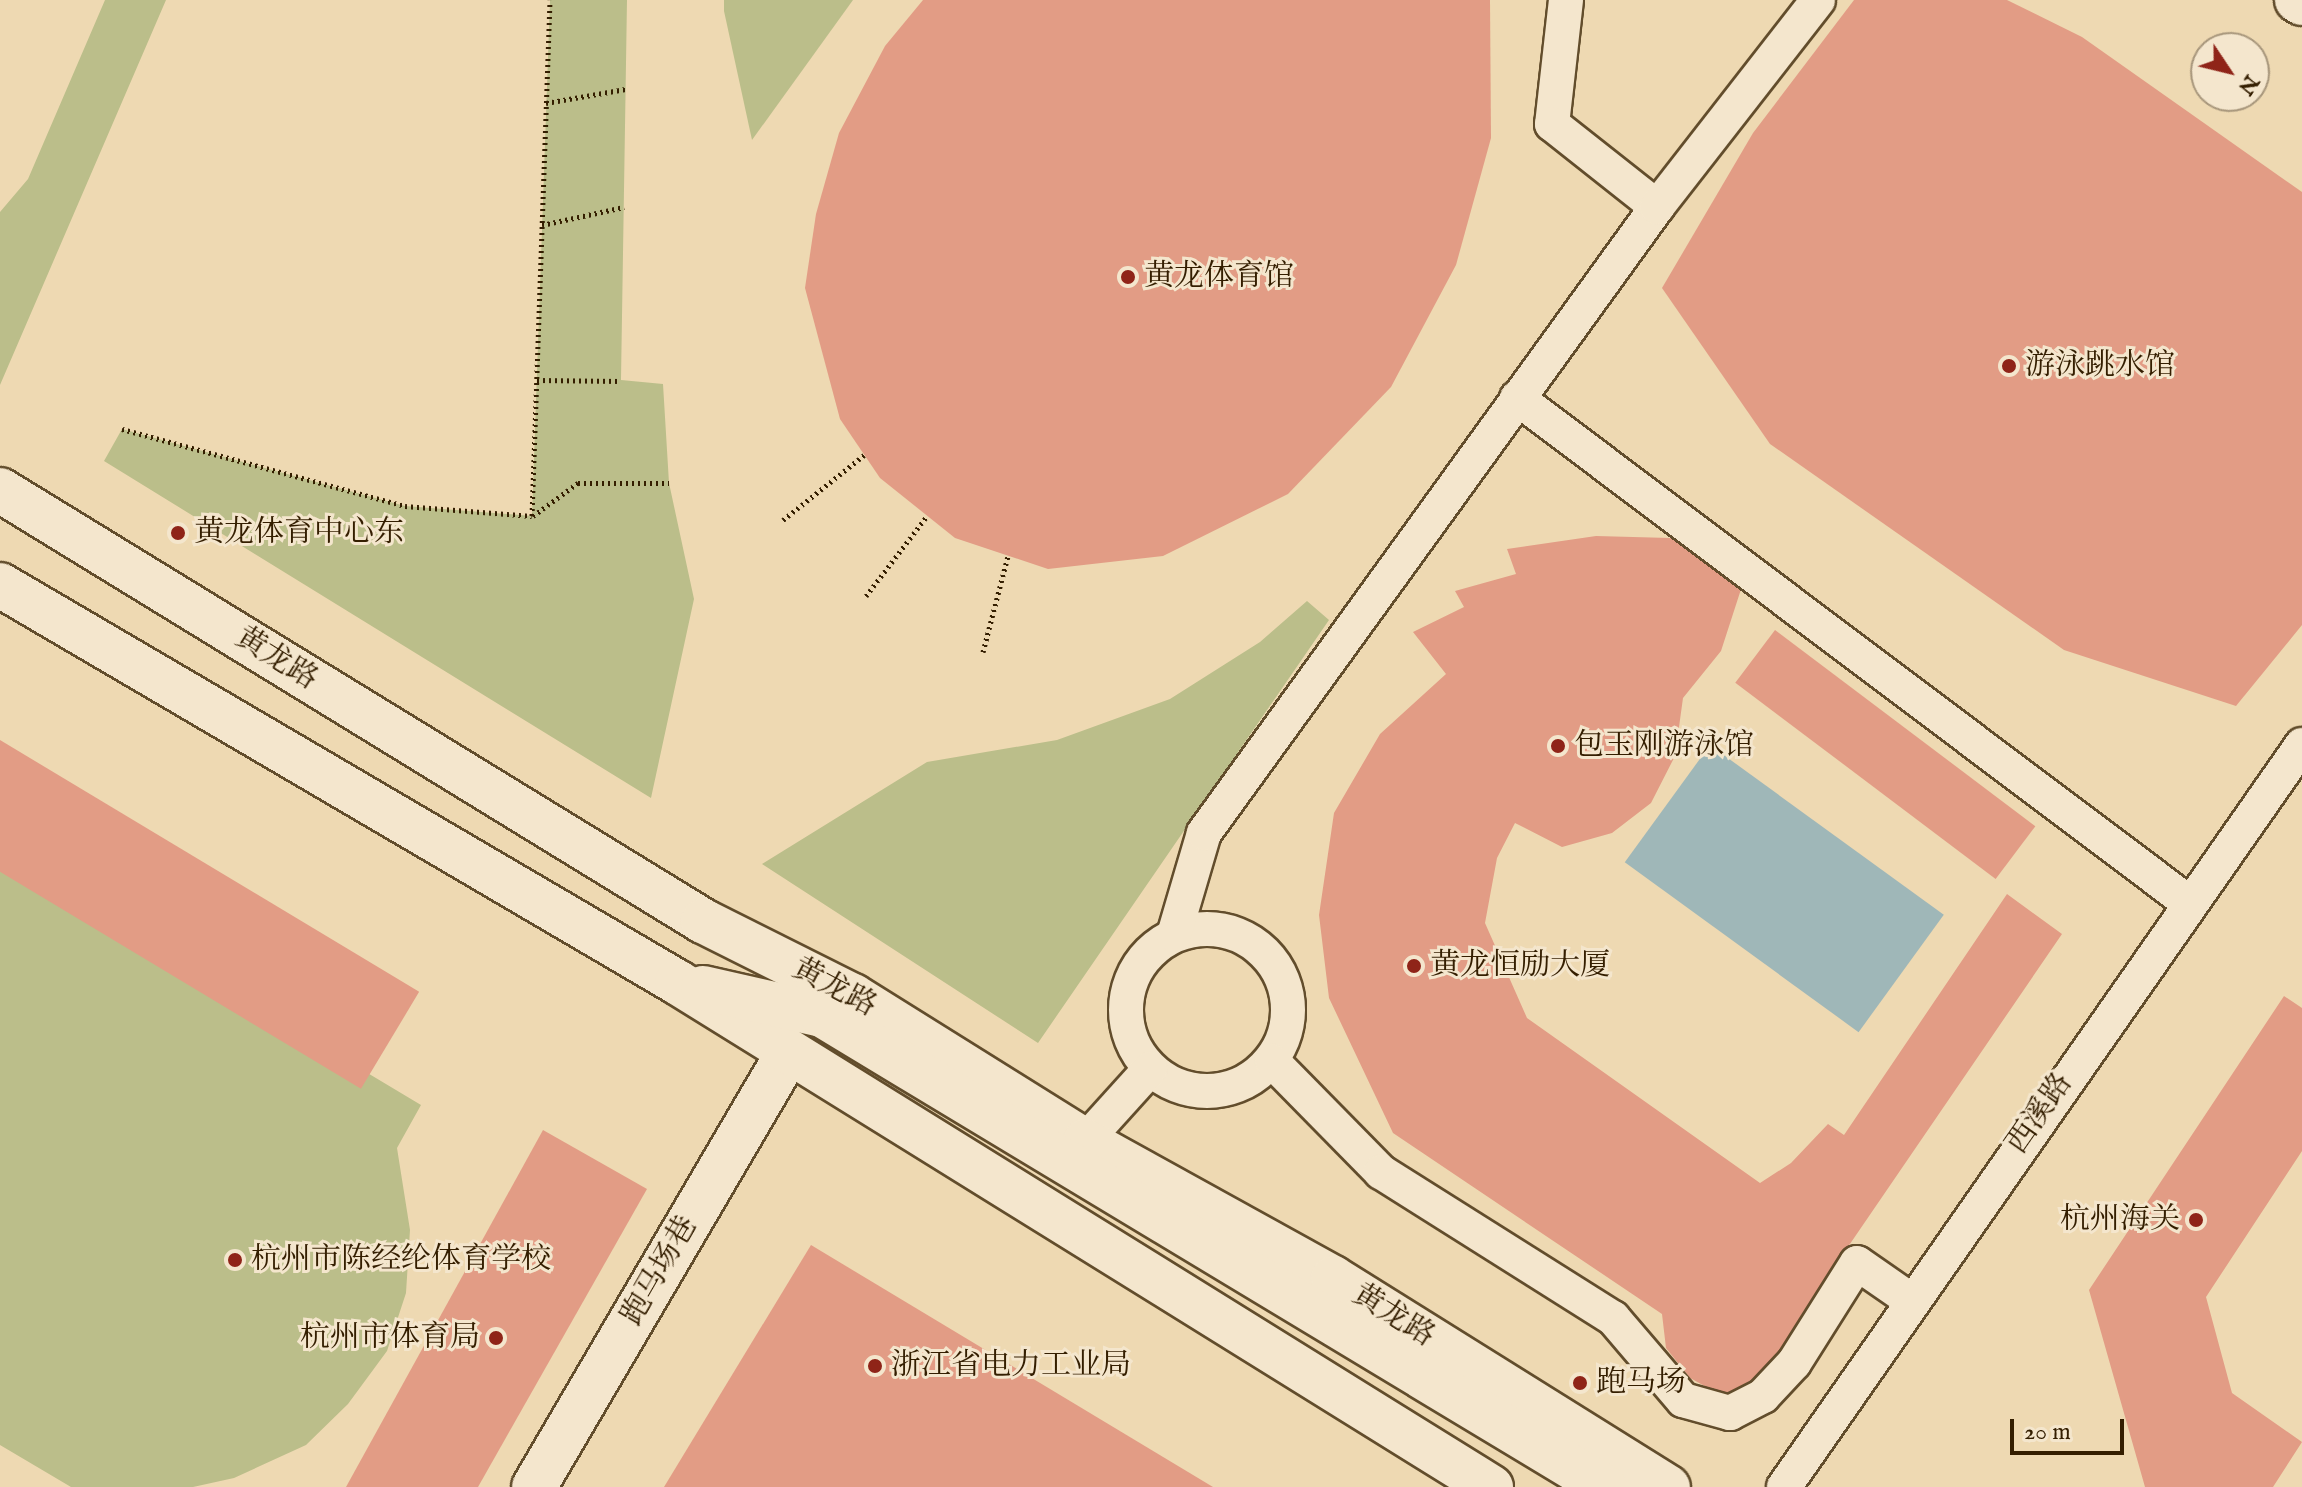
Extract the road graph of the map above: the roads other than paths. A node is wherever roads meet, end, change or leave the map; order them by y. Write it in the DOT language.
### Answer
graph roads {
  1 [pos="1566,0"];
  2 [pos="1818,0"];
  3 [pos="1657,207"];
  4 [pos="1517,398"];
  5 [pos="0,490"];
  6 [pos="0,585"];
  7 [pos="2302,745"];
  8 [pos="2189,903"];
  9 [pos="1174,935"];
  10 [pos="677,982"];
  11 [pos="787,1055"];
  12 [pos="1272,1061"];
  13 [pos="1150,1069"];
  14 [pos="1085,1141"];
  15 [pos="1909,1299"];
  16 [pos="534,1487"];
  17 [pos="1491,1487"];
  18 [pos="1605,1487"];
  19 [pos="1668,1487"];
  20 [pos="1784,1487"];
  1 -- 3 [label="street"];
  2 -- 3 [label="street"];
  3 -- 4 [label="street"];
  4 -- 8 [label="street"];
  4 -- 9 [label="street"];
  5 -- 14 [label="main road, 黄龙路"];
  6 -- 10 [label="main road"];
  7 -- 8 [label="street, 西溪路"];
  8 -- 15 [label="street, 西溪路"];
  9 -- 12 [label="street"];
  9 -- 13 [label="street"];
  10 -- 11 [label="main road"];
  10 -- 18 [label="main road"];
  11 -- 16 [label="main road, 跑马场巷"];
  11 -- 17 [label="main road"];
  12 -- 13 [label="street"];
  12 -- 15 [label="street"];
  13 -- 14 [label="street"];
  14 -- 19 [label="main road, 黄龙路"];
  15 -- 20 [label="street, 西溪路"];
}
